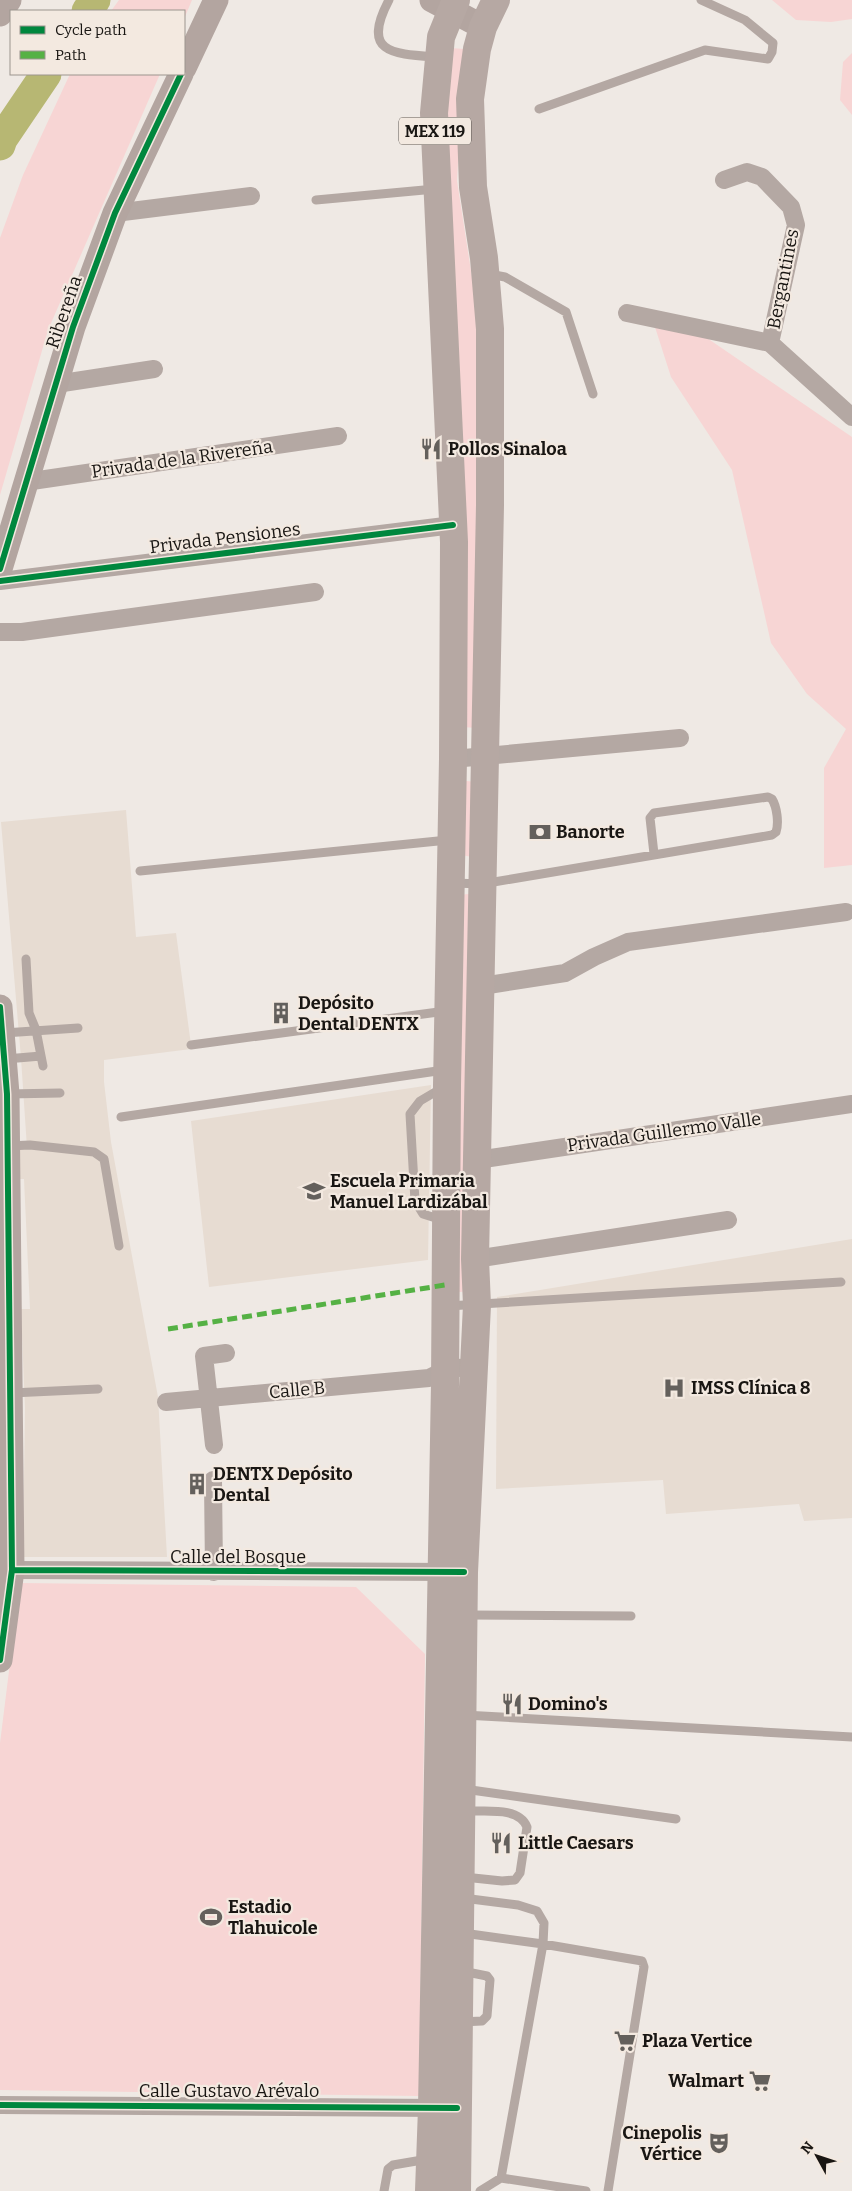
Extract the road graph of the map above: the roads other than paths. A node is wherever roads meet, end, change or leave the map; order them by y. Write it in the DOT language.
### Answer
graph roads {
  1 [pos="9,0"];
  2 [pos="216,0"];
  3 [pos="389,0"];
  4 [pos="496,0"];
  5 [pos="701,0"];
  6 [pos="446,3"];
  7 [pos="0,14"];
  8 [pos="483,26"];
  9 [pos="439,57"];
  10 [pos="185,66"];
  11 [pos="181,75"];
  12 [pos="539,109"];
  13 [pos="724,180"];
  14 [pos="438,189"];
  15 [pos="251,196"];
  16 [pos="316,200"];
  17 [pos="115,214"];
  18 [pos="485,273"];
  19 [pos="626,313"];
  20 [pos="770,343"];
  21 [pos="154,369"];
  22 [pos="56,384"];
  23 [pos="593,394"];
  24 [pos="852,418"];
  25 [pos="338,436"];
  26 [pos="26,482"];
  27 [pos="454,525"];
  28 [pos="0,569"];
  29 [pos="0,581"];
  30 [pos="315,592"];
  31 [pos="0,632"];
  32 [pos="680,738"];
  33 [pos="486,756"];
  34 [pos="453,760"];
  35 [pos="451,840"];
  36 [pos="654,854"];
  37 [pos="140,871"];
  38 [pos="451,883"];
  39 [pos="482,884"];
  40 [pos="846,912"];
  41 [pos="26,959"];
  42 [pos="482,986"];
  43 [pos="0,1007"];
  44 [pos="448,1011"];
  45 [pos="78,1028"];
  46 [pos="36,1030"];
  47 [pos="1,1033"];
  48 [pos="191,1045"];
  49 [pos="41,1056"];
  50 [pos="4,1060"];
  51 [pos="43,1066"];
  52 [pos="447,1077"];
  53 [pos="60,1093"];
  54 [pos="8,1094"];
  55 [pos="852,1104"];
  56 [pos="121,1117"];
  57 [pos="8,1146"];
  58 [pos="477,1160"];
  59 [pos="728,1220"];
  60 [pos="446,1221"];
  61 [pos="118,1246"];
  62 [pos="475,1259"];
  63 [pos="841,1282"];
  64 [pos="477,1305"];
  65 [pos="445,1306"];
  66 [pos="226,1353"];
  67 [pos="474,1376"];
  68 [pos="439,1377"];
  69 [pos="98,1389"];
  70 [pos="10,1394"];
  71 [pos="210,1398"];
  72 [pos="166,1402"];
  73 [pos="214,1445"];
  74 [pos="213,1480"];
  75 [pos="12,1570"];
  76 [pos="214,1572"];
  77 [pos="454,1572"];
  78 [pos="464,1615"];
  79 [pos="631,1616"];
  80 [pos="0,1660"];
  81 [pos="464,1715"];
  82 [pos="852,1737"];
  83 [pos="461,1800"];
  84 [pos="676,1819"];
  85 [pos="461,1887"];
  86 [pos="461,1933"];
  87 [pos="543,1944"];
  88 [pos="0,2105"];
  89 [pos="445,2108"];
  90 [pos="430,2159"];
  91 [pos="501,2178"];
  92 [pos="538,2187"];
  93 [pos="384,2191"];
  94 [pos="429,2191"];
  95 [pos="456,2191"];
  96 [pos="480,2191"];
  97 [pos="586,2191"];
  98 [pos="608,2191"];
  1 -- 7 [label="street"];
  2 -- 10 [label="street"];
  3 -- 9 [label="lane"];
  4 -- 8 [label="main road, MEX 119"];
  5 -- 12 [label="lane"];
  6 -- 8 [label="street"];
  6 -- 9 [label="main road, MEX 119"];
  8 -- 18 [label="main road, MEX 119"];
  9 -- 14 [label="main road, MEX 119"];
  11 -- 17 [label="street, Ribereña"];
  13 -- 20 [label="street, Bergantines"];
  14 -- 16 [label="lane"];
  14 -- 27 [label="main road, MEX 119"];
  15 -- 17 [label="street"];
  17 -- 22 [label="street, Ribereña"];
  18 -- 23 [label="lane"];
  18 -- 33 [label="main road, MEX 119"];
  19 -- 20 [label="street"];
  20 -- 24 [label="street"];
  21 -- 22 [label="street"];
  22 -- 26 [label="street, Ribereña"];
  25 -- 26 [label="street, Privada de la Rivereña"];
  26 -- 28 [label="street, Ribereña"];
  27 -- 29 [label="street, Privada Pensiones"];
  27 -- 34 [label="main road, MEX 119"];
  30 -- 31 [label="street"];
  32 -- 33 [label="street"];
  33 -- 34 [label="street"];
  33 -- 39 [label="main road, MEX 119"];
  34 -- 35 [label="main road, MEX 119"];
  35 -- 37 [label="lane"];
  35 -- 38 [label="main road, MEX 119"];
  36 -- 36 [label="lane"];
  36 -- 39 [label="lane"];
  38 -- 39 [label="lane"];
  38 -- 44 [label="main road, MEX 119"];
  39 -- 42 [label="main road, MEX 119"];
  40 -- 42 [label="street"];
  41 -- 46 [label="lane"];
  42 -- 58 [label="main road, MEX 119"];
  43 -- 47 [label="street"];
  44 -- 48 [label="lane"];
  44 -- 52 [label="main road, MEX 119"];
  45 -- 46 [label="lane"];
  46 -- 47 [label="lane"];
  46 -- 49 [label="lane"];
  47 -- 50 [label="street"];
  49 -- 50 [label="lane"];
  49 -- 51 [label="lane"];
  50 -- 54 [label="street"];
  52 -- 56 [label="lane"];
  52 -- 60 [label="main road, MEX 119"];
  52 -- 60 [label="lane"];
  53 -- 54 [label="lane"];
  54 -- 57 [label="street"];
  55 -- 58 [label="street, Privada Guillermo Valle"];
  57 -- 61 [label="lane"];
  57 -- 70 [label="street"];
  58 -- 62 [label="main road, MEX 119"];
  59 -- 62 [label="street"];
  60 -- 65 [label="main road, MEX 119"];
  62 -- 64 [label="main road, MEX 119"];
  63 -- 64 [label="lane"];
  64 -- 65 [label="lane"];
  64 -- 67 [label="main road, MEX 119"];
  65 -- 68 [label="main road, MEX 119"];
  66 -- 71 [label="street"];
  67 -- 68 [label="street, Calle B"];
  67 -- 77 [label="main road, MEX 119"];
  68 -- 71 [label="street, Calle B"];
  68 -- 77 [label="main road, MEX 119"];
  69 -- 70 [label="lane"];
  70 -- 75 [label="street"];
  71 -- 72 [label="street, Calle B"];
  71 -- 73 [label="street"];
  74 -- 76 [label="street"];
  75 -- 76 [label="street, Calle del Bosque"];
  75 -- 80 [label="street"];
  76 -- 77 [label="street, Calle del Bosque"];
  77 -- 78 [label="main road, MEX 119"];
  77 -- 89 [label="main road, MEX 119"];
  78 -- 79 [label="lane"];
  78 -- 81 [label="main road, MEX 119"];
  81 -- 82 [label="lane"];
  81 -- 83 [label="main road, MEX 119"];
  83 -- 84 [label="lane"];
  83 -- 85 [label="main road, MEX 119"];
  83 -- 85 [label="lane"];
  85 -- 86 [label="main road, MEX 119"];
  85 -- 87 [label="lane"];
  86 -- 87 [label="lane"];
  86 -- 89 [label="main road, MEX 119"];
  87 -- 91 [label="lane"];
  87 -- 98 [label="lane"];
  88 -- 89 [label="street, Calle Gustavo Arévalo"];
  89 -- 90 [label="main road, MEX 119"];
  89 -- 95 [label="main road, MEX 119"];
  90 -- 93 [label="lane"];
  90 -- 94 [label="main road, MEX 119"];
  91 -- 92 [label="lane"];
  91 -- 96 [label="lane"];
  92 -- 97 [label="lane"];
}
